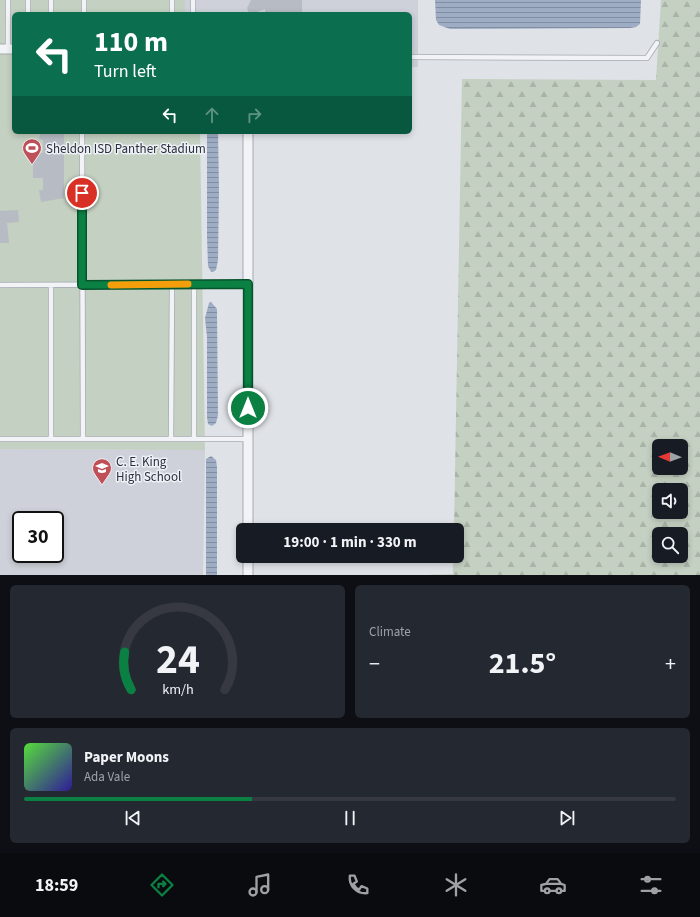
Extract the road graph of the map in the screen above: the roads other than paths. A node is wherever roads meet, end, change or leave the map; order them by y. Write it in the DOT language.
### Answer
graph roads {
  1 [pos="8,0"];
  2 [pos="28,0"];
  3 [pos="51,0"];
  4 [pos="84,0"];
  5 [pos="172,0"];
  6 [pos="193,0"];
  7 [pos="28,12"];
  8 [pos="51,12"];
  9 [pos="84,12"];
  10 [pos="172,12"];
  11 [pos="193,12"];
  12 [pos="8,32"];
  13 [pos="12,32"];
  14 [pos="657,43"];
  15 [pos="7,49"];
  16 [pos="412,56"];
  17 [pos="82,134"];
  18 [pos="248,134"];
  19 [pos="194,284"];
  20 [pos="248,284"];
  21 [pos="0,285"];
  22 [pos="51,285"];
  23 [pos="82,285"];
  24 [pos="172,285"];
  25 [pos="0,439"];
  26 [pos="51,439"];
  27 [pos="83,439"];
  28 [pos="171,439"];
  29 [pos="194,439"];
  30 [pos="248,439"];
  31 [pos="248,523"];
  32 [pos="248,563"];
  33 [pos="248,575"];
  1 -- 12 [label="lane"];
  2 -- 7 [label="lane"];
  3 -- 8 [label="lane"];
  4 -- 9 [label="lane"];
  5 -- 10 [label="lane"];
  6 -- 11 [label="lane"];
  12 -- 13 [label="lane"];
  12 -- 15 [label="lane"];
  14 -- 16 [label="lane"];
  17 -- 23 [label="lane"];
  18 -- 20 [label="street"];
  19 -- 20 [label="lane"];
  19 -- 24 [label="lane"];
  19 -- 29 [label="lane"];
  20 -- 30 [label="street"];
  21 -- 22 [label="lane"];
  22 -- 23 [label="lane"];
  22 -- 26 [label="lane"];
  23 -- 24 [label="lane"];
  23 -- 27 [label="lane"];
  24 -- 28 [label="lane"];
  25 -- 26 [label="lane"];
  26 -- 27 [label="lane"];
  27 -- 28 [label="lane"];
  28 -- 29 [label="lane"];
  29 -- 30 [label="lane"];
  30 -- 31 [label="street"];
  32 -- 33 [label="street"];
}
